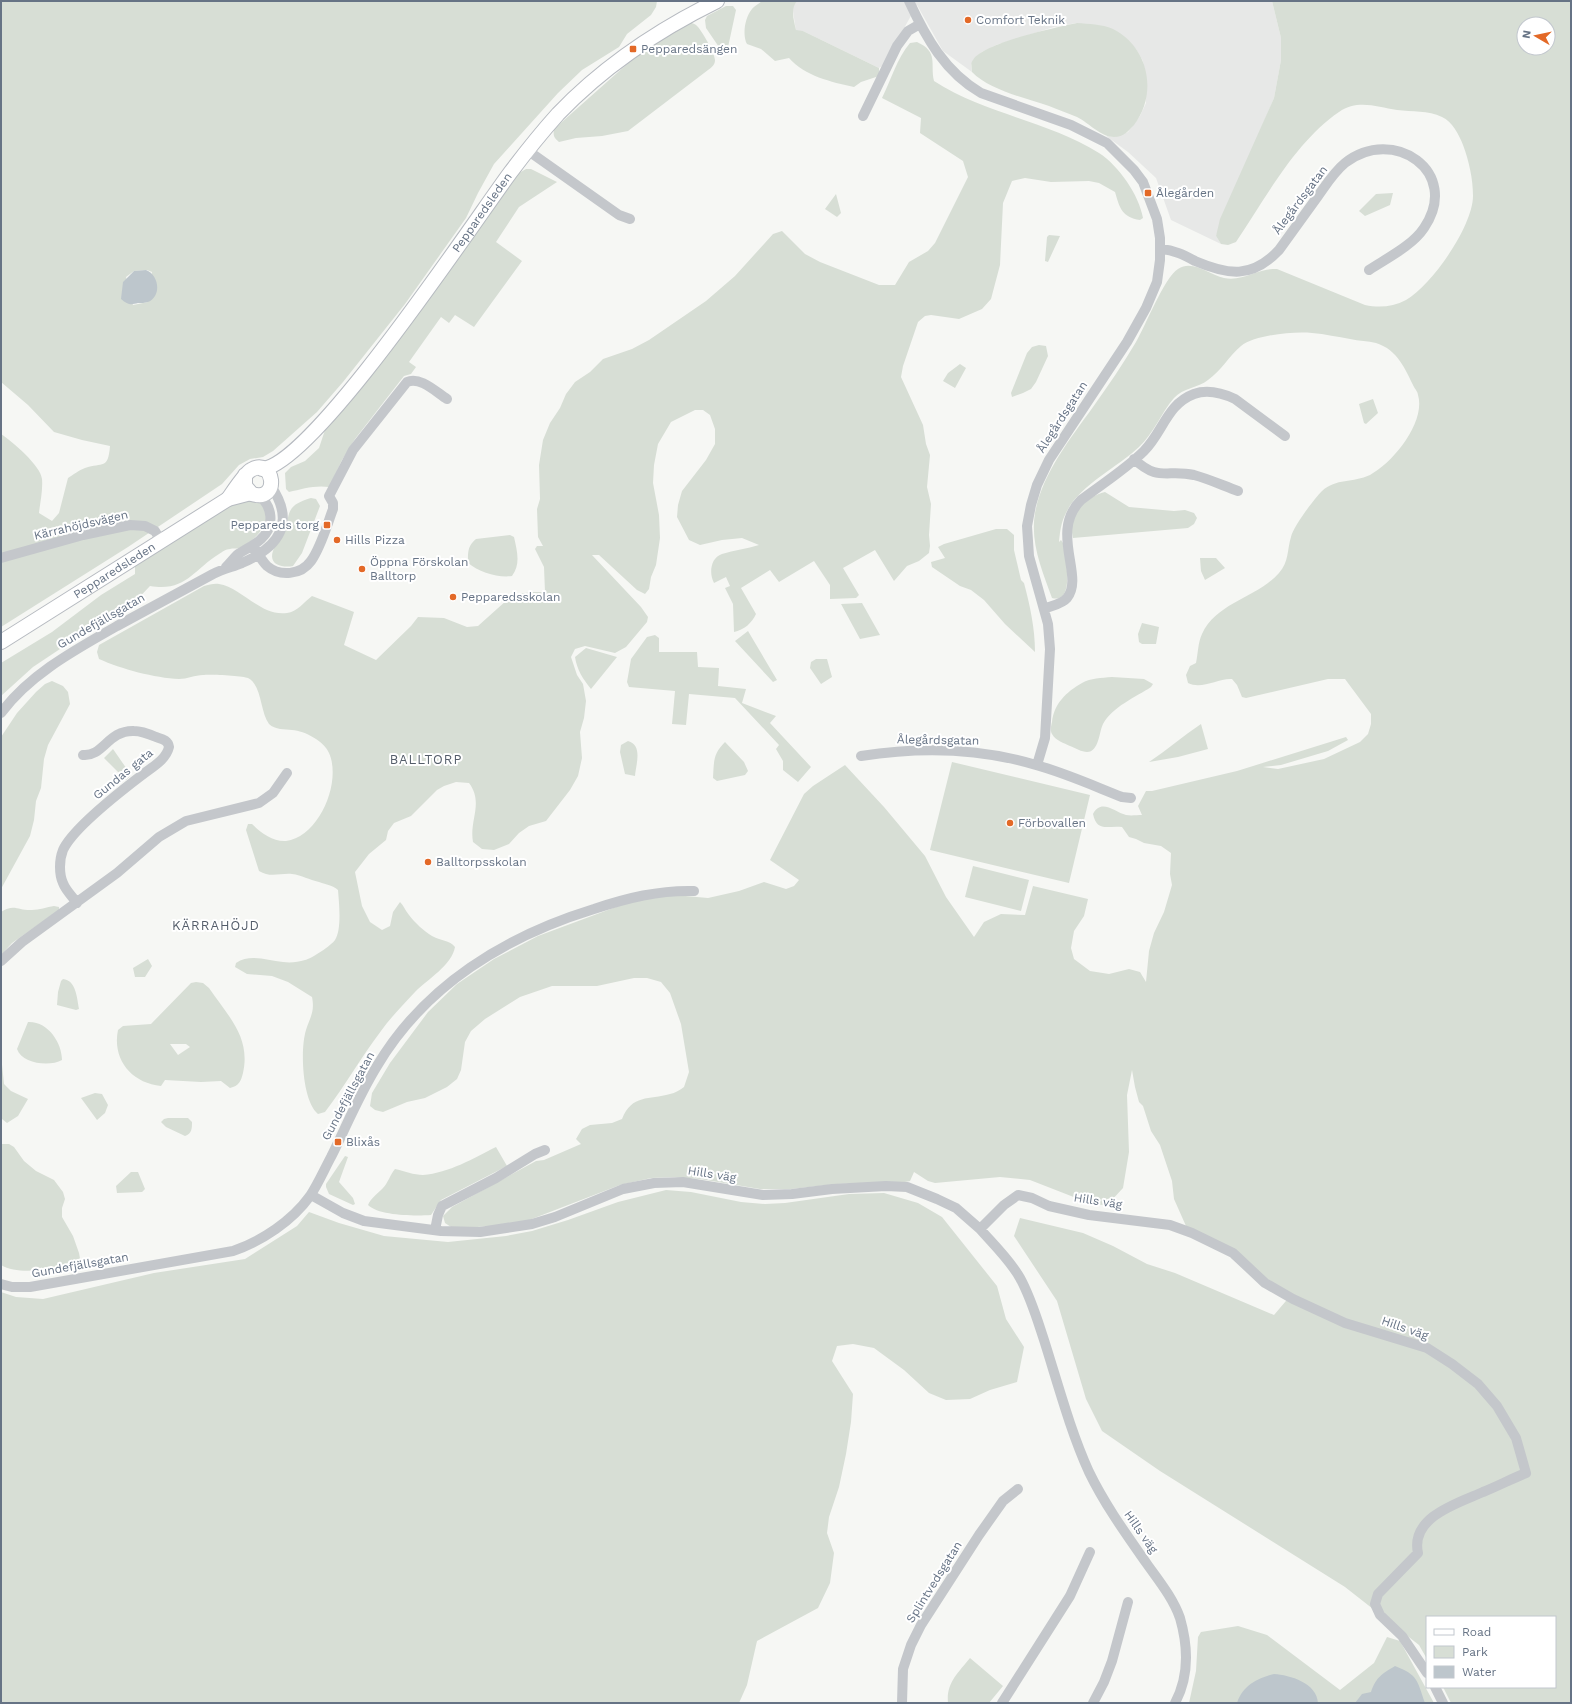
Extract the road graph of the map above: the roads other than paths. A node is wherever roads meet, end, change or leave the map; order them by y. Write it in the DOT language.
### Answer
graph roads {
  1 [pos="716,1"];
  2 [pos="908,1"];
  3 [pos="920,24"];
  4 [pos="863,116"];
  5 [pos="527,150"];
  6 [pos="630,218"];
  7 [pos="1161,249"];
  8 [pos="1369,270"];
  9 [pos="447,399"];
  10 [pos="1285,436"];
  11 [pos="1134,459"];
  12 [pos="282,461"];
  13 [pos="262,469"];
  14 [pos="245,476"];
  15 [pos="271,484"];
  16 [pos="1238,491"];
  17 [pos="254,494"];
  18 [pos="228,499"];
  19 [pos="161,541"];
  20 [pos="256,550"];
  21 [pos="1,558"];
  22 [pos="1044,609"];
  23 [pos="1,642"];
  24 [pos="1,714"];
  25 [pos="83,755"];
  26 [pos="861,756"];
  27 [pos="1037,765"];
  28 [pos="287,773"];
  29 [pos="1131,798"];
  30 [pos="694,891"];
  31 [pos="77,903"];
  32 [pos="1,961"];
  33 [pos="545,1150"];
  34 [pos="311,1195"];
  35 [pos="980,1229"];
  36 [pos="435,1230"];
  37 [pos="1,1284"];
  38 [pos="1018,1489"];
  39 [pos="1090,1552"];
  40 [pos="1128,1602"];
  41 [pos="1426,1672"];
  42 [pos="1436,1688"];
  43 [pos="902,1703"];
  44 [pos="1002,1703"];
  45 [pos="1093,1703"];
  46 [pos="1174,1703"];
  47 [pos="1443,1703"];
  1 -- 5 [label="street, Pepparedsleden"];
  2 -- 3 [label="street, Ålegårdsgatan"];
  3 -- 4 [label="street"];
  3 -- 7 [label="street, Ålegårdsgatan"];
  5 -- 6 [label="street"];
  5 -- 12 [label="street, Pepparedsleden"];
  7 -- 8 [label="street, Ålegårdsgatan"];
  7 -- 22 [label="street, Ålegårdsgatan"];
  9 -- 20 [label="street"];
  10 -- 11 [label="street"];
  11 -- 16 [label="street"];
  11 -- 22 [label="street"];
  12 -- 13 [label="street, Pepparedsleden"];
  12 -- 15 [label="street, Pepparedsleden"];
  13 -- 14 [label="street"];
  13 -- 15 [label="street"];
  14 -- 17 [label="street"];
  14 -- 18 [label="street, Pepparedsleden"];
  15 -- 17 [label="street"];
  15 -- 20 [label="street, Gundefjällsgatan"];
  17 -- 18 [label="street, Pepparedsleden"];
  17 -- 20 [label="street, Gundefjällsgatan"];
  18 -- 19 [label="street, Pepparedsleden"];
  19 -- 21 [label="street, Kärrahöjdsvägen"];
  19 -- 23 [label="street, Pepparedsleden"];
  20 -- 24 [label="street, Gundefjällsgatan"];
  22 -- 27 [label="street, Ålegårdsgatan"];
  25 -- 31 [label="street, Gundas gata"];
  26 -- 27 [label="street, Ålegårdsgatan"];
  27 -- 29 [label="street, Ålegårdsgatan"];
  28 -- 31 [label="street"];
  30 -- 34 [label="street, Gundefjällsgatan"];
  31 -- 32 [label="street"];
  33 -- 36 [label="street"];
  34 -- 36 [label="street"];
  34 -- 37 [label="street, Gundefjällsgatan"];
  35 -- 36 [label="street, Hills väg"];
  35 -- 41 [label="street, Hills väg"];
  35 -- 46 [label="street, Hills väg"];
  38 -- 43 [label="street, Splintvedsgatan"];
  39 -- 44 [label="street"];
  40 -- 45 [label="street"];
  42 -- 47 [label="street"];
}
